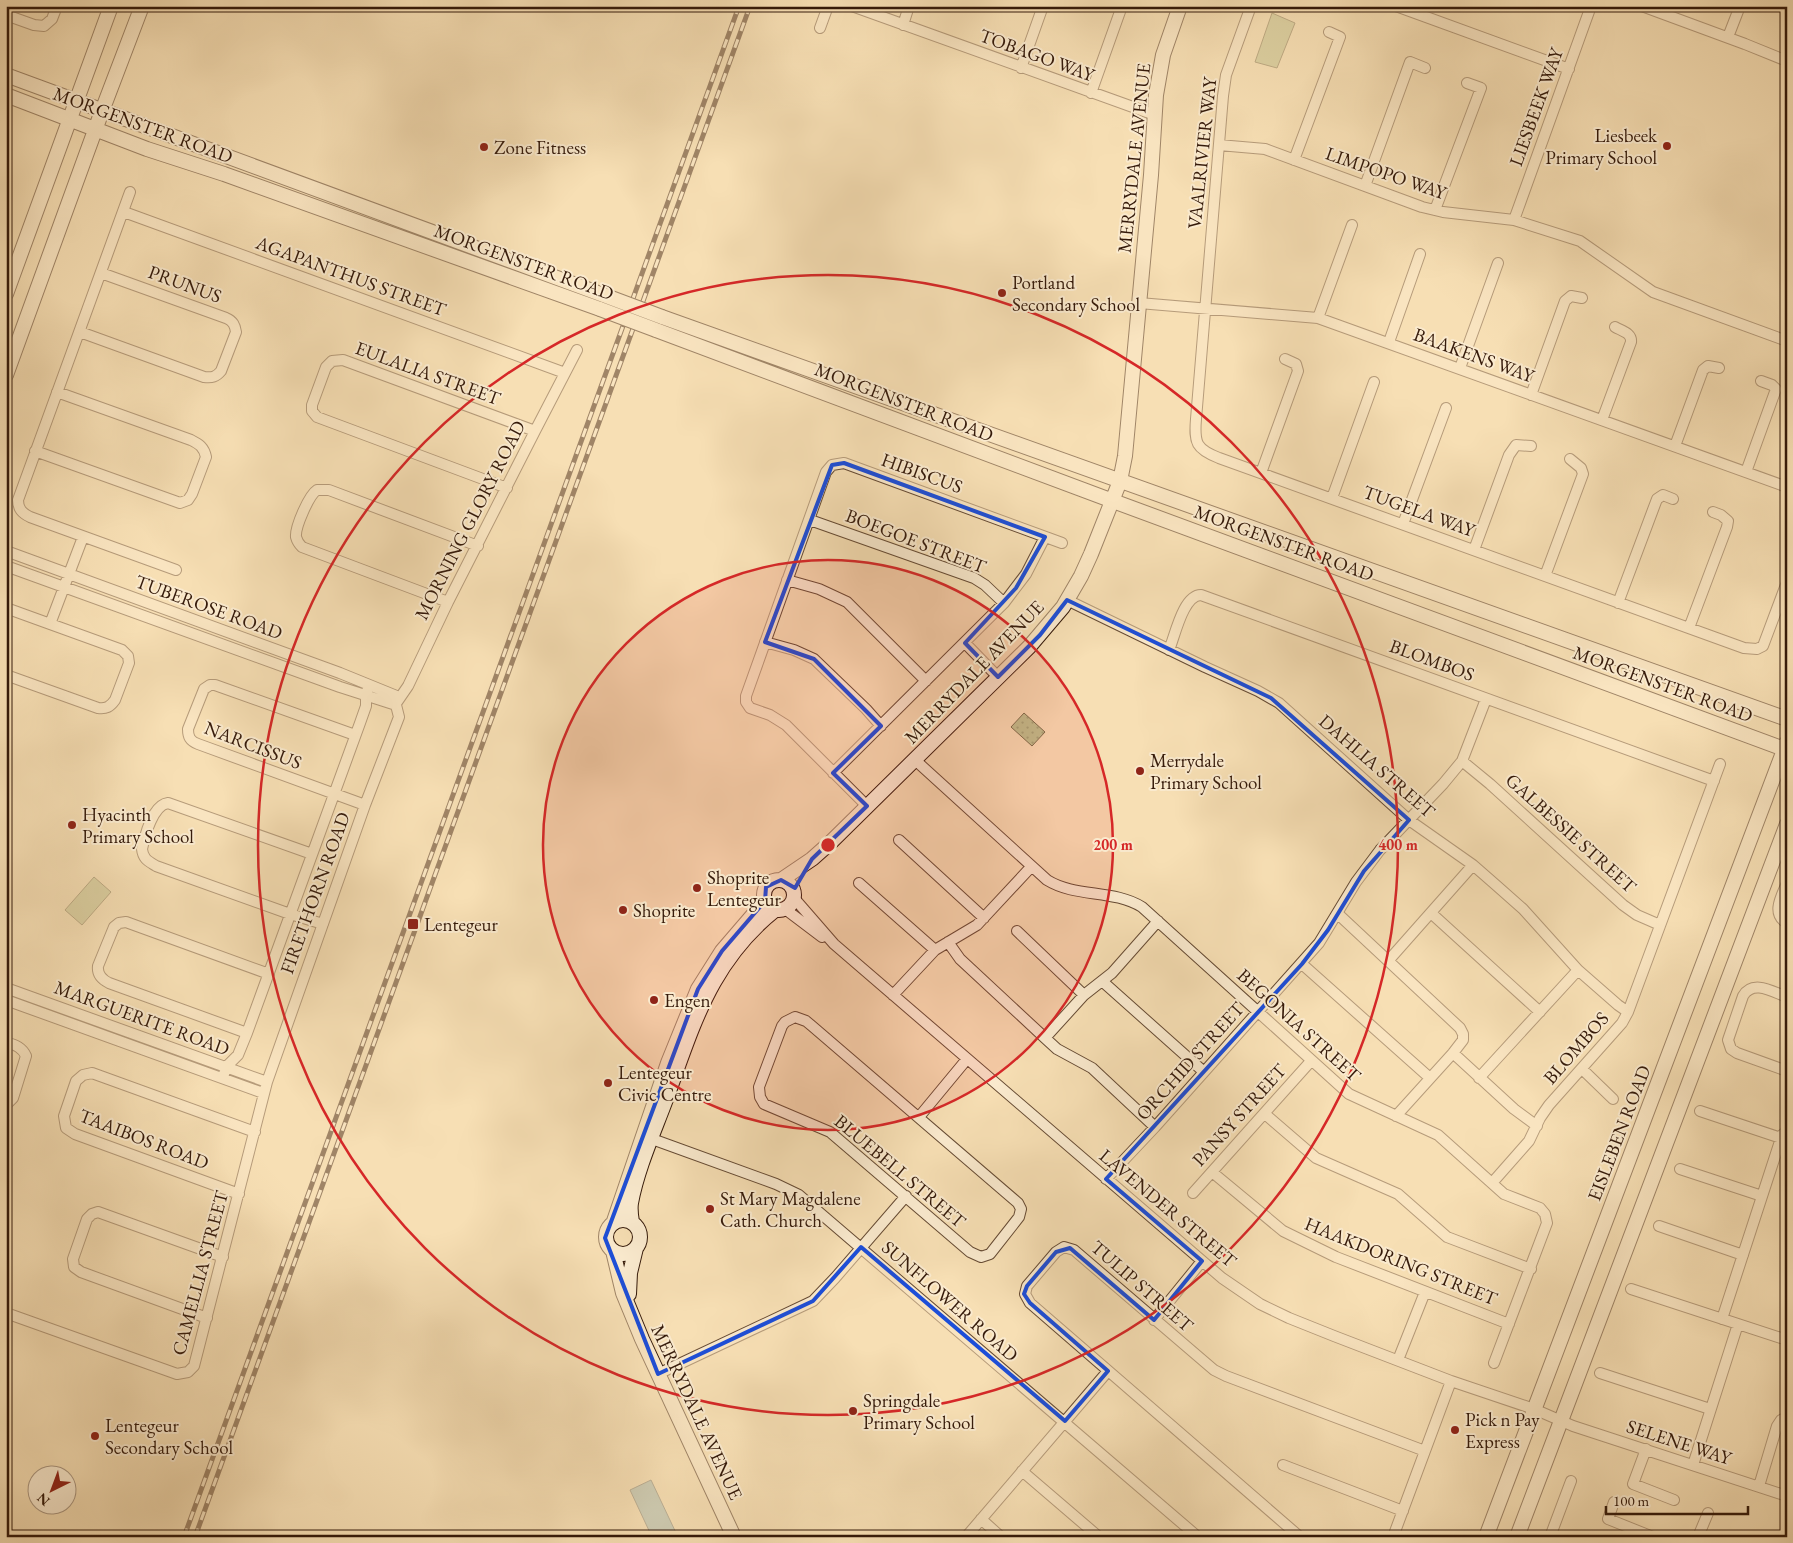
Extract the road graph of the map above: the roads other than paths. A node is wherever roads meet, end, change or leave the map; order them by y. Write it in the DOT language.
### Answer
graph roads {
  1 [pos="57,6"];
  2 [pos="111,6"];
  3 [pos="142,6"];
  4 [pos="828,6"];
  5 [pos="852,6"];
  6 [pos="909,6"];
  7 [pos="1043,6"];
  8 [pos="1122,6"];
  9 [pos="1180,6"];
  10 [pos="1251,6"];
  11 [pos="1396,6"];
  12 [pos="1590,6"];
  13 [pos="1642,6"];
  14 [pos="1740,6"];
  15 [pos="6,15"];
  16 [pos="903,25"];
  17 [pos="820,28"];
  18 [pos="1329,32"];
  19 [pos="1728,37"];
  20 [pos="1787,61"];
  21 [pos="1021,68"];
  22 [pos="1425,68"];
  23 [pos="1569,69"];
  24 [pos="6,75"];
  25 [pos="1467,83"];
  26 [pos="1091,93"];
  27 [pos="6,95"];
  28 [pos="77,101"];
  29 [pos="102,111"];
  30 [pos="1155,115"];
  31 [pos="70,120"];
  32 [pos="96,130"];
  33 [pos="1219,144"];
  34 [pos="1294,160"];
  35 [pos="1365,186"];
  36 [pos="130,192"];
  37 [pos="1436,210"];
  38 [pos="124,212"];
  39 [pos="1514,220"];
  40 [pos="1352,225"];
  41 [pos="1420,254"];
  42 [pos="1498,264"];
  43 [pos="101,273"];
  44 [pos="6,294"];
  45 [pos="1582,298"];
  46 [pos="1139,302"];
  47 [pos="1205,308"];
  48 [pos="1318,318"];
  49 [pos="1615,327"];
  50 [pos="80,332"];
  51 [pos="1787,341"];
  52 [pos="1389,342"];
  53 [pos="577,350"];
  54 [pos="1285,359"];
  55 [pos="1460,368"];
  56 [pos="1719,368"];
  57 [pos="565,373"];
  58 [pos="6,375"];
  59 [pos="1761,381"];
  60 [pos="1374,382"];
  61 [pos="58,392"];
  62 [pos="1531,394"];
  63 [pos="1446,408"];
  64 [pos="1602,420"];
  65 [pos="535,430"];
  66 [pos="1531,446"];
  67 [pos="1675,446"];
  68 [pos="35,451"];
  69 [pos="1570,459"];
  70 [pos="1746,472"];
  71 [pos="1262,473"];
  72 [pos="1120,481"];
  73 [pos="1787,487"];
  74 [pos="507,488"];
  75 [pos="1332,498"];
  76 [pos="1674,499"];
  77 [pos="1113,501"];
  78 [pos="1713,512"];
  79 [pos="810,520"];
  80 [pos="1403,524"];
  81 [pos="83,537"];
  82 [pos="1045,537"];
  83 [pos="1062,543"];
  84 [pos="478,546"];
  85 [pos="1474,550"];
  86 [pos="6,551"];
  87 [pos="6,566"];
  88 [pos="176,570"];
  89 [pos="68,573"];
  90 [pos="1545,576"];
  91 [pos="787,580"];
  92 [pos="1787,582"];
  93 [pos="63,587"];
  94 [pos="1067,600"];
  95 [pos="448,602"];
  96 [pos="1618,602"];
  97 [pos="1004,603"];
  98 [pos="6,608"];
  99 [pos="50,624"];
  100 [pos="1689,628"];
  101 [pos="765,642"];
  102 [pos="965,644"];
  103 [pos="1169,650"];
  104 [pos="6,675"];
  105 [pos="998,677"];
  106 [pos="926,681"];
  107 [pos="367,690"];
  108 [pos="1486,699"];
  109 [pos="397,701"];
  110 [pos="1787,719"];
  111 [pos="881,726"];
  112 [pos="355,735"];
  113 [pos="1786,747"];
  114 [pos="914,760"];
  115 [pos="1462,761"];
  116 [pos="1720,764"];
  117 [pos="833,773"];
  118 [pos="1714,782"];
  119 [pos="334,794"];
  120 [pos="365,805"];
  121 [pos="867,806"];
  122 [pos="1409,820"];
  123 [pos="1787,824"];
  124 [pos="899,840"];
  125 [pos="312,854"];
  126 [pos="812,859"];
  127 [pos="1472,865"];
  128 [pos="1031,867"];
  129 [pos="781,880"];
  130 [pos="859,883"];
  131 [pos="1787,883"];
  132 [pos="794,894"];
  133 [pos="765,901"];
  134 [pos="780,910"];
  135 [pos="1431,913"];
  136 [pos="290,914"];
  137 [pos="1338,914"];
  138 [pos="984,918"];
  139 [pos="1158,921"];
  140 [pos="1786,923"];
  141 [pos="323,924"];
  142 [pos="1660,925"];
  143 [pos="1017,932"];
  144 [pos="948,942"];
  145 [pos="834,944"];
  146 [pos="935,950"];
  147 [pos="1388,961"];
  148 [pos="1302,964"];
  149 [pos="1578,970"];
  150 [pos="269,974"];
  151 [pos="1102,981"];
  152 [pos="6,988"];
  153 [pos="893,994"];
  154 [pos="1084,995"];
  155 [pos="1787,997"];
  156 [pos="6,1000"];
  157 [pos="1258,1012"];
  158 [pos="1540,1012"];
  159 [pos="1628,1012"];
  160 [pos="686,1031"];
  161 [pos="247,1033"];
  162 [pos="1045,1038"];
  163 [pos="6,1042"];
  164 [pos="1453,1053"];
  165 [pos="967,1059"];
  166 [pos="1311,1061"];
  167 [pos="226,1067"];
  168 [pos="1582,1069"];
  169 [pos="1787,1071"];
  170 [pos="1204,1072"];
  171 [pos="223,1078"];
  172 [pos="1430,1078"];
  173 [pos="1479,1078"];
  174 [pos="266,1082"];
  175 [pos="263,1093"];
  176 [pos="1613,1099"];
  177 [pos="6,1105"];
  178 [pos="1700,1111"];
  179 [pos="1265,1114"];
  180 [pos="1396,1116"];
  181 [pos="919,1117"];
  182 [pos="1537,1126"];
  183 [pos="1155,1127"];
  184 [pos="255,1132"];
  185 [pos="1784,1134"];
  186 [pos="652,1140"];
  187 [pos="1680,1169"];
  188 [pos="1212,1172"];
  189 [pos="1106,1179"];
  190 [pos="1492,1183"];
  191 [pos="1193,1193"];
  192 [pos="239,1194"];
  193 [pos="906,1196"];
  194 [pos="1762,1196"];
  195 [pos="614,1222"];
  196 [pos="632,1222"];
  197 [pos="1659,1226"];
  198 [pos="862,1247"];
  199 [pos="636,1248"];
  200 [pos="613,1251"];
  201 [pos="1743,1255"];
  202 [pos="223,1257"];
  203 [pos="1202,1262"];
  204 [pos="1531,1269"];
  205 [pos="1631,1289"];
  206 [pos="1425,1292"];
  207 [pos="629,1303"];
  208 [pos="6,1313"];
  209 [pos="207,1318"];
  210 [pos="1722,1318"];
  211 [pos="1154,1320"];
  212 [pos="1509,1324"];
  213 [pos="1738,1324"];
  214 [pos="1786,1339"];
  215 [pos="1398,1360"];
  216 [pos="1494,1363"];
  217 [pos="1108,1371"];
  218 [pos="1600,1373"];
  219 [pos="658,1374"];
  220 [pos="1451,1381"];
  221 [pos="1534,1409"];
  222 [pos="1710,1409"];
  223 [pos="1787,1417"];
  224 [pos="1561,1420"];
  225 [pos="1065,1422"];
  226 [pos="1646,1449"];
  227 [pos="1425,1451"];
  228 [pos="1283,1465"];
  229 [pos="1693,1465"];
  230 [pos="1022,1471"];
  231 [pos="1571,1481"];
  232 [pos="1759,1486"];
  233 [pos="1787,1496"];
  234 [pos="1674,1500"];
  235 [pos="1614,1502"];
  236 [pos="1403,1511"];
  237 [pos="1708,1513"];
  238 [pos="981,1519"];
  239 [pos="734,1537"];
  240 [pos="966,1537"];
  241 [pos="1001,1537"];
  242 [pos="1099,1537"];
  243 [pos="1198,1537"];
  244 [pos="1300,1537"];
  245 [pos="1393,1537"];
  246 [pos="1486,1537"];
  247 [pos="1517,1537"];
  248 [pos="1550,1537"];
  249 [pos="1653,1537"];
  250 [pos="1698,1537"];
  1 -- 15 [label="street"];
  2 -- 28 [label="main road"];
  3 -- 29 [label="main road"];
  4 -- 17 [label="street"];
  5 -- 16 [label="street, TOBAGO WAY"];
  6 -- 16 [label="street"];
  7 -- 21 [label="street"];
  8 -- 26 [label="street"];
  9 -- 30 [label="main road, MERRYDALE AVENUE"];
  10 -- 33 [label="street, VAALRIVIER WAY"];
  11 -- 23 [label="street"];
  12 -- 23 [label="street, LIESBEEK WAY"];
  13 -- 19 [label="street"];
  14 -- 19 [label="street"];
  16 -- 21 [label="street, TOBAGO WAY"];
  18 -- 34 [label="street"];
  19 -- 20 [label="street"];
  21 -- 26 [label="street, TOBAGO WAY"];
  22 -- 35 [label="street"];
  23 -- 39 [label="street, LIESBEEK WAY"];
  24 -- 28 [label="main road, MORGENSTER ROAD"];
  25 -- 37 [label="street"];
  26 -- 30 [label="street, TOBAGO WAY"];
  27 -- 31 [label="main road, MORGENSTER ROAD"];
  28 -- 29 [label="main road, MORGENSTER ROAD"];
  28 -- 31 [label="main road"];
  29 -- 32 [label="main road"];
  29 -- 72 [label="main road, MORGENSTER ROAD, bridge"];
  30 -- 46 [label="main road, MERRYDALE AVENUE"];
  31 -- 32 [label="main road, MORGENSTER ROAD"];
  31 -- 44 [label="main road"];
  32 -- 58 [label="main road"];
  32 -- 77 [label="main road, MORGENSTER ROAD, bridge"];
  33 -- 34 [label="street, LIMPOPO WAY"];
  33 -- 47 [label="street, VAALRIVIER WAY"];
  34 -- 35 [label="street, LIMPOPO WAY"];
  35 -- 37 [label="street, LIMPOPO WAY"];
  36 -- 38 [label="street"];
  37 -- 39 [label="street, LIMPOPO WAY"];
  38 -- 43 [label="street"];
  38 -- 57 [label="street, AGAPANTHUS STREET"];
  39 -- 51 [label="street, LIMPOPO WAY"];
  40 -- 48 [label="street"];
  41 -- 52 [label="street"];
  42 -- 55 [label="street"];
  43 -- 50 [label="street"];
  43 -- 50 [label="street, PRUNUS"];
  45 -- 62 [label="street"];
  46 -- 47 [label="street, BAAKENS WAY"];
  46 -- 72 [label="main road, MERRYDALE AVENUE"];
  47 -- 48 [label="street, BAAKENS WAY"];
  47 -- 71 [label="street, TUGELA WAY"];
  48 -- 52 [label="street, BAAKENS WAY"];
  49 -- 64 [label="street"];
  50 -- 61 [label="street"];
  52 -- 55 [label="street, BAAKENS WAY"];
  53 -- 57 [label="street, MORNING GLORY ROAD"];
  54 -- 71 [label="street"];
  55 -- 62 [label="street, BAAKENS WAY"];
  56 -- 67 [label="street"];
  57 -- 65 [label="street, MORNING GLORY ROAD"];
  59 -- 70 [label="street"];
  60 -- 75 [label="street"];
  61 -- 68 [label="street"];
  61 -- 68 [label="street"];
  62 -- 64 [label="street, BAAKENS WAY"];
  63 -- 80 [label="street"];
  64 -- 67 [label="street, BAAKENS WAY"];
  65 -- 74 [label="street, MORNING GLORY ROAD"];
  65 -- 74 [label="street, EULALIA STREET"];
  66 -- 85 [label="street"];
  67 -- 70 [label="street, BAAKENS WAY"];
  68 -- 81 [label="street"];
  69 -- 90 [label="street"];
  70 -- 73 [label="street, BAAKENS WAY"];
  71 -- 75 [label="street, TUGELA WAY"];
  72 -- 77 [label="main road, MERRYDALE AVENUE"];
  72 -- 110 [label="main road, MORGENSTER ROAD"];
  74 -- 84 [label="street, MORNING GLORY ROAD"];
  75 -- 80 [label="street, TUGELA WAY"];
  76 -- 96 [label="street"];
  77 -- 94 [label="main road, MERRYDALE AVENUE"];
  77 -- 113 [label="main road, MORGENSTER ROAD"];
  78 -- 100 [label="street"];
  79 -- 82 [label="street, HIBISCUS"];
  79 -- 91 [label="street, HIBISCUS"];
  79 -- 97 [label="street, BOEGOE STREET"];
  80 -- 85 [label="street, TUGELA WAY"];
  81 -- 88 [label="street"];
  81 -- 89 [label="street"];
  82 -- 83 [label="street, HIBISCUS"];
  82 -- 97 [label="street"];
  84 -- 95 [label="street, MORNING GLORY ROAD"];
  84 -- 95 [label="street"];
  85 -- 90 [label="street, TUGELA WAY"];
  86 -- 89 [label="street, TUBEROSE ROAD"];
  87 -- 93 [label="street, TUBEROSE ROAD"];
  89 -- 93 [label="street"];
  89 -- 107 [label="street, TUBEROSE ROAD"];
  90 -- 96 [label="street, TUGELA WAY"];
  91 -- 101 [label="street, HIBISCUS"];
  91 -- 106 [label="street"];
  92 -- 100 [label="street, TUGELA WAY"];
  93 -- 99 [label="street"];
  93 -- 107 [label="street, TUBEROSE ROAD"];
  94 -- 103 [label="street, DAHLIA STREET"];
  94 -- 105 [label="main road, MERRYDALE AVENUE"];
  95 -- 109 [label="street, MORNING GLORY ROAD"];
  96 -- 100 [label="street, TUGELA WAY"];
  97 -- 102 [label="street"];
  98 -- 99 [label="street"];
  99 -- 104 [label="street"];
  101 -- 111 [label="street"];
  101 -- 117 [label="street, HIBISCUS"];
  102 -- 105 [label="street"];
  102 -- 106 [label="street"];
  103 -- 108 [label="street, BLOMBOS"];
  103 -- 122 [label="street, DAHLIA STREET"];
  105 -- 114 [label="main road, MERRYDALE AVENUE"];
  106 -- 111 [label="street"];
  107 -- 109 [label="street, TUBEROSE ROAD"];
  107 -- 112 [label="street, FIRETHORN ROAD"];
  108 -- 115 [label="street, ORCHID STREET"];
  108 -- 118 [label="street, BLOMBOS"];
  109 -- 120 [label="street, FIRETHORN ROAD"];
  111 -- 117 [label="street"];
  112 -- 119 [label="street, FIRETHORN ROAD"];
  112 -- 119 [label="street, NARCISSUS"];
  113 -- 221 [label="main road, EISLEBEN ROAD"];
  114 -- 121 [label="main road, MERRYDALE AVENUE"];
  114 -- 128 [label="street, BEGONIA STREET"];
  115 -- 122 [label="street, ORCHID STREET"];
  115 -- 142 [label="street, GALBESSIE STREET"];
  116 -- 118 [label="street, BLOMBOS"];
  117 -- 121 [label="street, HIBISCUS"];
  118 -- 142 [label="street, BLOMBOS"];
  119 -- 120 [label="street, NARCISSUS"];
  119 -- 125 [label="street, FIRETHORN ROAD"];
  120 -- 141 [label="street, FIRETHORN ROAD"];
  121 -- 126 [label="main road, MERRYDALE AVENUE"];
  122 -- 127 [label="street, DAHLIA STREET"];
  122 -- 137 [label="street, ORCHID STREET"];
  123 -- 224 [label="main road"];
  124 -- 138 [label="street"];
  125 -- 136 [label="street, FIRETHORN ROAD"];
  125 -- 136 [label="street"];
  126 -- 129 [label="main road, MERRYDALE AVENUE"];
  126 -- 132 [label="main road, MERRYDALE AVENUE"];
  127 -- 135 [label="street"];
  127 -- 149 [label="street, DAHLIA STREET"];
  128 -- 138 [label="street"];
  128 -- 139 [label="street, BEGONIA STREET"];
  129 -- 132 [label="main road"];
  129 -- 133 [label="main road"];
  130 -- 146 [label="street"];
  131 -- 140 [label="street"];
  132 -- 134 [label="main road"];
  132 -- 145 [label="street, LAVENDER STREET"];
  133 -- 134 [label="main road"];
  133 -- 160 [label="main road"];
  134 -- 145 [label="street, LAVENDER STREET"];
  134 -- 160 [label="main road"];
  135 -- 147 [label="street"];
  135 -- 158 [label="street"];
  136 -- 141 [label="street"];
  136 -- 150 [label="street, FIRETHORN ROAD"];
  137 -- 147 [label="street"];
  137 -- 148 [label="street, ORCHID STREET"];
  138 -- 144 [label="street"];
  139 -- 151 [label="street"];
  139 -- 157 [label="street, BEGONIA STREET"];
  141 -- 174 [label="street, FIRETHORN ROAD"];
  142 -- 159 [label="street, BLOMBOS"];
  143 -- 154 [label="street"];
  144 -- 146 [label="street"];
  144 -- 162 [label="street"];
  145 -- 153 [label="street, LAVENDER STREET"];
  146 -- 153 [label="street"];
  147 -- 164 [label="street"];
  148 -- 157 [label="street, ORCHID STREET"];
  148 -- 172 [label="street"];
  149 -- 158 [label="street"];
  149 -- 159 [label="street, DAHLIA STREET"];
  150 -- 161 [label="street, FIRETHORN ROAD"];
  150 -- 161 [label="street"];
  151 -- 154 [label="street"];
  151 -- 170 [label="street"];
  152 -- 167 [label="street, MARGUERITE ROAD"];
  153 -- 165 [label="street, LAVENDER STREET"];
  154 -- 162 [label="street"];
  155 -- 169 [label="street"];
  156 -- 171 [label="street, MARGUERITE ROAD"];
  157 -- 166 [label="street, BEGONIA STREET"];
  157 -- 170 [label="street, ORCHID STREET"];
  158 -- 173 [label="street"];
  159 -- 168 [label="street, BLOMBOS"];
  160 -- 186 [label="main road"];
  160 -- 195 [label="main road"];
  161 -- 167 [label="street, FIRETHORN ROAD"];
  162 -- 183 [label="street"];
  163 -- 177 [label="street"];
  164 -- 172 [label="street"];
  164 -- 173 [label="street"];
  165 -- 181 [label="street"];
  165 -- 189 [label="street, LAVENDER STREET"];
  166 -- 179 [label="street, PANSY STREET"];
  166 -- 180 [label="street, BEGONIA STREET"];
  167 -- 171 [label="street"];
  167 -- 174 [label="street, MARGUERITE ROAD"];
  168 -- 176 [label="street"];
  168 -- 182 [label="street, BLOMBOS"];
  170 -- 183 [label="street, ORCHID STREET"];
  171 -- 175 [label="street, MARGUERITE ROAD"];
  172 -- 180 [label="street"];
  173 -- 182 [label="street"];
  174 -- 175 [label="street, FIRETHORN ROAD"];
  175 -- 184 [label="street, CAMELLIA STREET"];
  178 -- 185 [label="street"];
  179 -- 188 [label="street, PANSY STREET"];
  179 -- 204 [label="street"];
  180 -- 190 [label="street, BEGONIA STREET"];
  181 -- 193 [label="street, BLUEBELL STREET"];
  181 -- 193 [label="street, BLUEBELL STREET"];
  182 -- 190 [label="street, BLOMBOS"];
  183 -- 189 [label="street, ORCHID STREET"];
  184 -- 192 [label="street, CAMELLIA STREET"];
  184 -- 192 [label="street, TAAIBOS ROAD"];
  185 -- 194 [label="street"];
  186 -- 196 [label="main road"];
  186 -- 198 [label="street, SUNFLOWER ROAD"];
  187 -- 194 [label="street"];
  188 -- 191 [label="street, PANSY STREET"];
  188 -- 206 [label="street, HAAKDORING STREET"];
  189 -- 203 [label="street, LAVENDER STREET"];
  190 -- 204 [label="street, BEGONIA STREET"];
  192 -- 202 [label="street, CAMELLIA STREET"];
  193 -- 198 [label="street"];
  194 -- 201 [label="street"];
  195 -- 196 [label="main road"];
  195 -- 200 [label="main road"];
  196 -- 199 [label="main road"];
  197 -- 201 [label="street"];
  198 -- 219 [label="street"];
  198 -- 225 [label="street, SUNFLOWER ROAD"];
  199 -- 200 [label="main road"];
  199 -- 207 [label="main road, MERRYDALE AVENUE"];
  200 -- 207 [label="main road, MERRYDALE AVENUE"];
  201 -- 210 [label="street"];
  202 -- 209 [label="street, CAMELLIA STREET"];
  202 -- 209 [label="street"];
  203 -- 211 [label="street"];
  203 -- 215 [label="street, LAVENDER STREET"];
  204 -- 212 [label="street, BEGONIA STREET"];
  205 -- 210 [label="street"];
  206 -- 212 [label="street, HAAKDORING STREET"];
  206 -- 215 [label="street"];
  207 -- 219 [label="main road, MERRYDALE AVENUE"];
  208 -- 209 [label="street, CAMELLIA STREET"];
  210 -- 213 [label="street"];
  211 -- 217 [label="street, TULIP STREET"];
  211 -- 227 [label="street, TULIP STREET"];
  212 -- 216 [label="street, BEGONIA STREET"];
  213 -- 214 [label="street"];
  213 -- 222 [label="street"];
  215 -- 220 [label="street, LAVENDER STREET"];
  217 -- 225 [label="street"];
  217 -- 244 [label="street, TULIP STREET"];
  218 -- 222 [label="street"];
  219 -- 239 [label="main road, MERRYDALE AVENUE"];
  220 -- 221 [label="street, LAVENDER STREET"];
  220 -- 227 [label="street"];
  221 -- 224 [label="street, SELENE WAY"];
  221 -- 246 [label="main road, EISLEBEN ROAD"];
  222 -- 229 [label="street"];
  223 -- 232 [label="street"];
  224 -- 226 [label="street, SELENE WAY"];
  224 -- 247 [label="main road"];
  225 -- 230 [label="street"];
  225 -- 243 [label="street, SUNFLOWER ROAD"];
  226 -- 229 [label="street, SELENE WAY"];
  226 -- 234 [label="street"];
  227 -- 236 [label="street"];
  228 -- 236 [label="street"];
  229 -- 232 [label="street, SELENE WAY"];
  230 -- 238 [label="street"];
  230 -- 242 [label="street"];
  231 -- 248 [label="street"];
  232 -- 233 [label="street, SELENE WAY"];
  235 -- 249 [label="street"];
  236 -- 245 [label="street"];
  237 -- 250 [label="street"];
  238 -- 240 [label="street"];
  238 -- 241 [label="street"];
}
